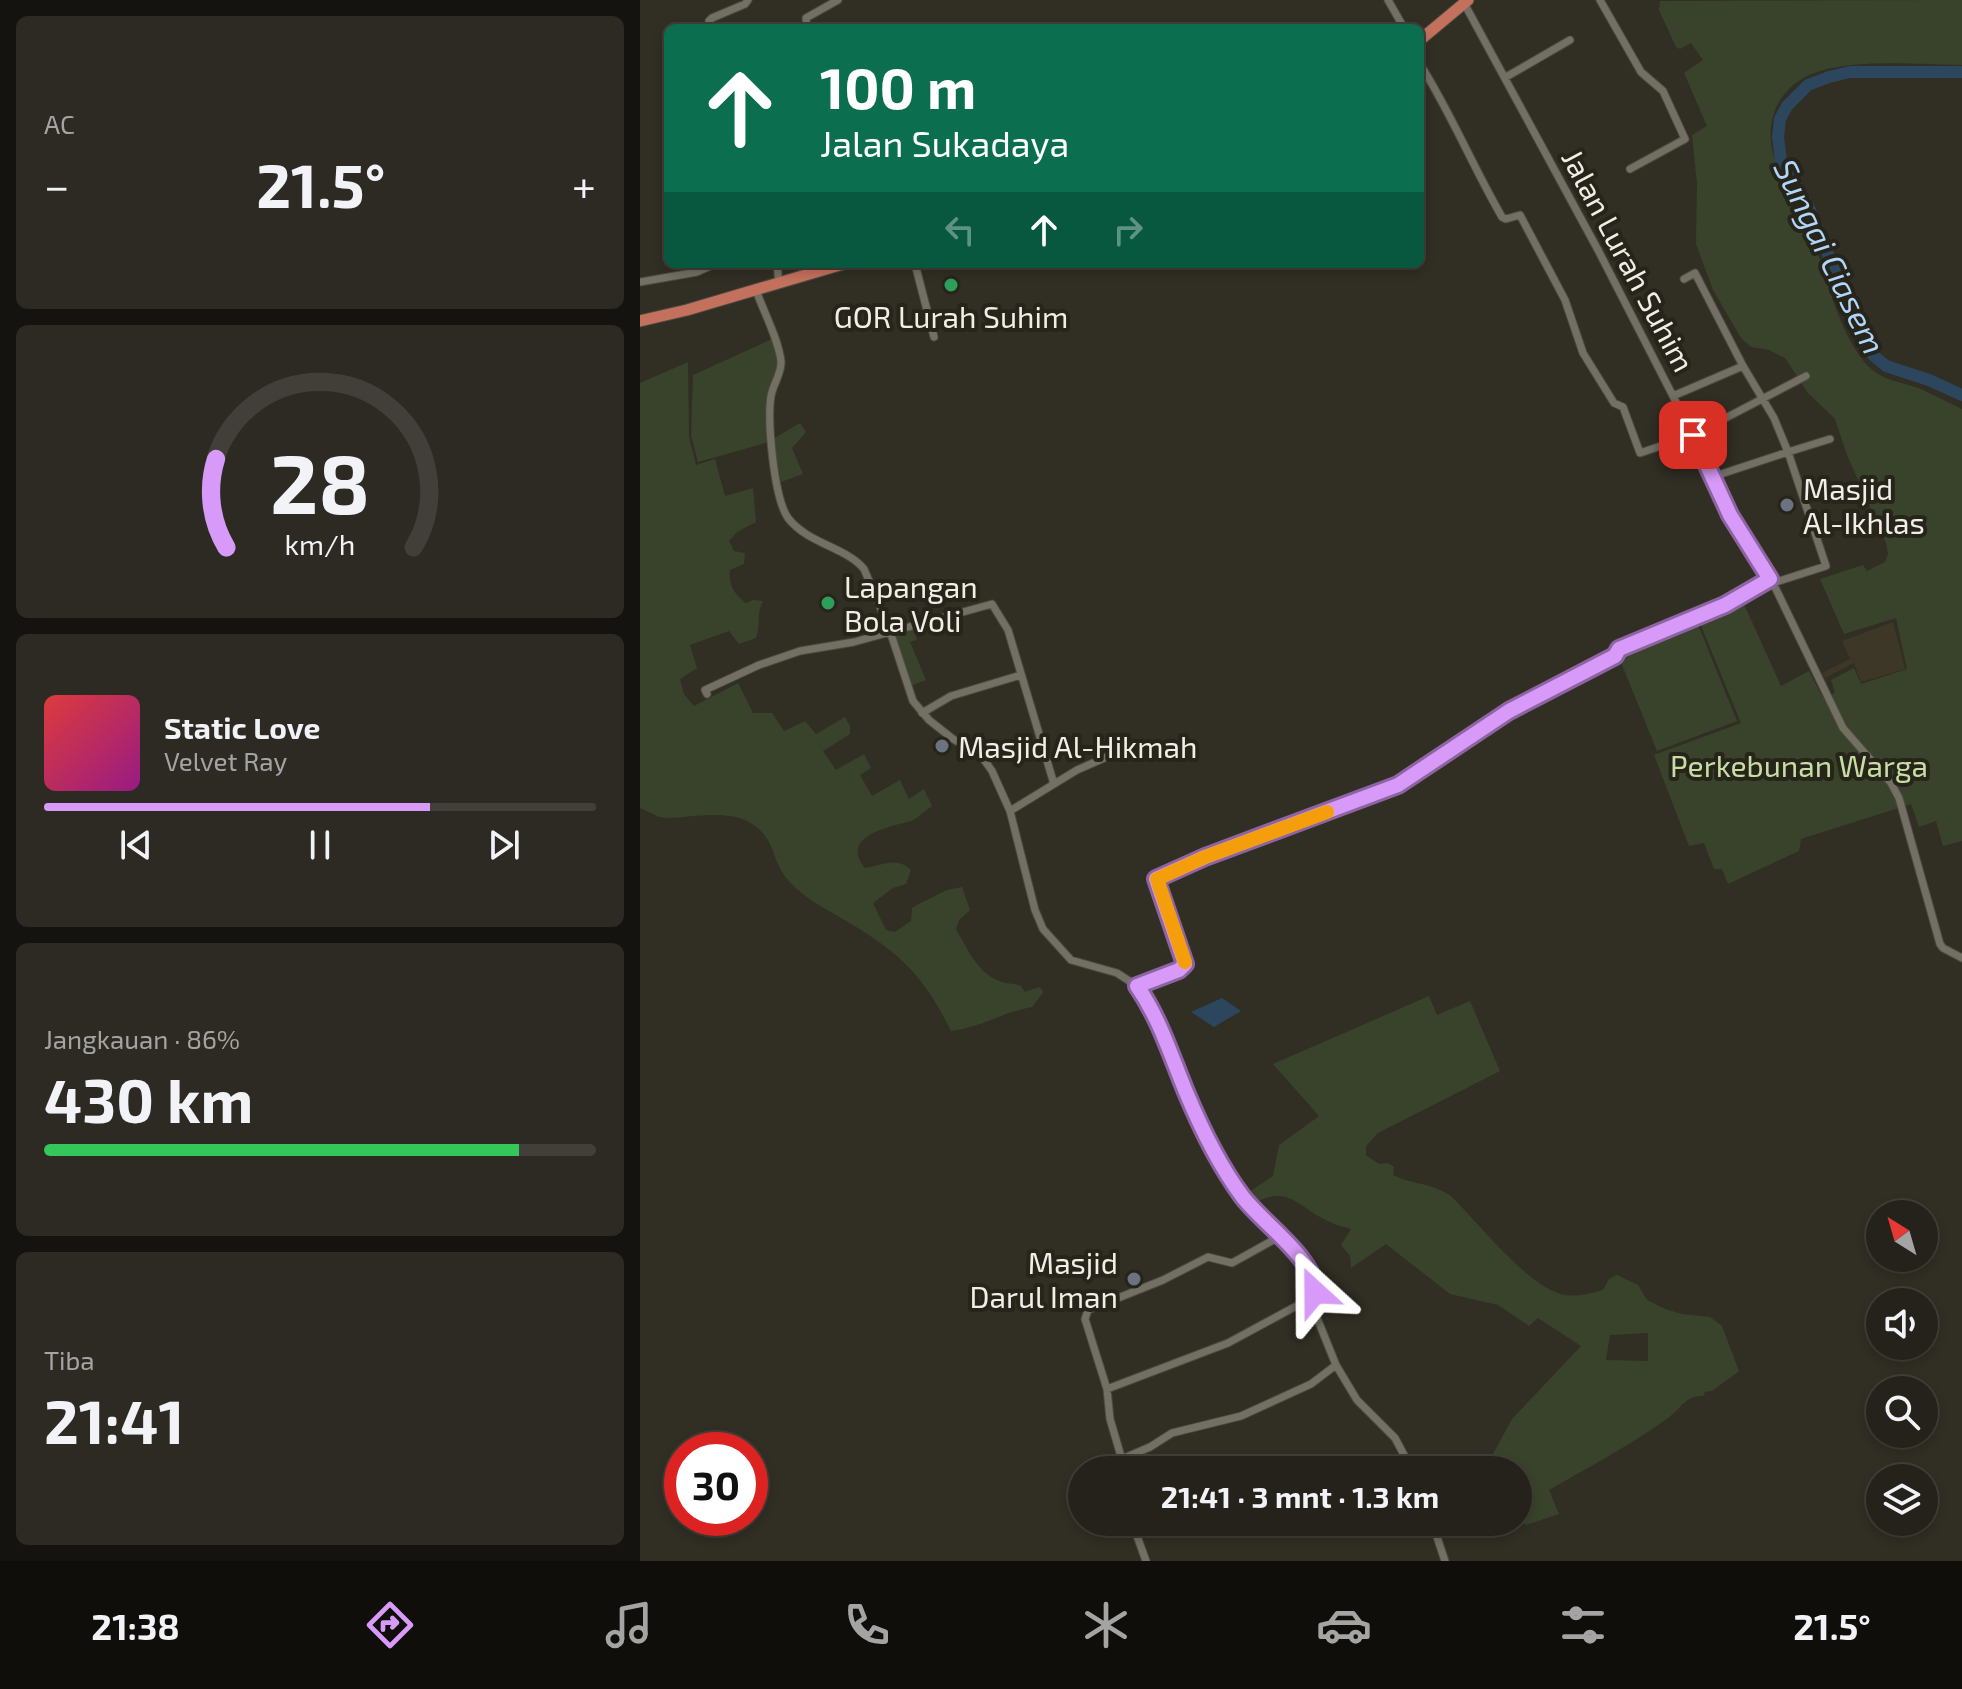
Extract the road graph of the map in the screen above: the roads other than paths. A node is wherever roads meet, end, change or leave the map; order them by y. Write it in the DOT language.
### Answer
graph roads {
  1 [pos="748,0"];
  2 [pos="838,0"];
  3 [pos="1388,0"];
  4 [pos="1600,0"];
  5 [pos="1466,2"];
  6 [pos="710,24"];
  7 [pos="807,24"];
  8 [pos="1402,24"];
  9 [pos="1424,37"];
  10 [pos="1570,40"];
  11 [pos="1424,70"];
  12 [pos="1506,77"];
  13 [pos="1630,169"];
  14 [pos="706,268"];
  15 [pos="777,268"];
  16 [pos="830,268"];
  17 [pos="916,268"];
  18 [pos="1684,279"];
  19 [pos="640,282"];
  20 [pos="779,284"];
  21 [pos="756,290"];
  22 [pos="640,321"];
  23 [pos="934,337"];
  24 [pos="1743,366"];
  25 [pos="1806,376"];
  26 [pos="1673,396"];
  27 [pos="1763,400"];
  28 [pos="1693,435"];
  29 [pos="1830,439"];
  30 [pos="1788,452"];
  31 [pos="1712,477"];
  32 [pos="1772,581"];
  33 [pos="890,632"];
  34 [pos="1021,675"];
  35 [pos="707,694"];
  36 [pos="922,713"];
  37 [pos="1109,756"];
  38 [pos="1054,784"];
  39 [pos="1010,811"];
  40 [pos="1962,958"];
  41 [pos="1137,986"];
  42 [pos="1279,1237"];
  43 [pos="1313,1297"];
  44 [pos="1336,1365"];
  45 [pos="1107,1389"];
  46 [pos="1121,1456"];
  47 [pos="1128,1456"];
  48 [pos="1405,1456"];
  49 [pos="1137,1536"];
  50 [pos="1437,1536"];
  51 [pos="1146,1561"];
  52 [pos="1445,1561"];
  1 -- 6 [label="street"];
  2 -- 7 [label="street"];
  3 -- 8 [label="street"];
  4 -- 13 [label="street"];
  5 -- 9 [label="main road"];
  5 -- 12 [label="street, Jalan Lurah Suhim"];
  10 -- 12 [label="street"];
  11 -- 28 [label="street"];
  12 -- 26 [label="street, Jalan Lurah Suhim"];
  14 -- 19 [label="street"];
  15 -- 20 [label="street"];
  16 -- 20 [label="main road"];
  17 -- 23 [label="street"];
  18 -- 24 [label="street"];
  20 -- 21 [label="main road"];
  21 -- 22 [label="main road"];
  21 -- 33 [label="street"];
  24 -- 26 [label="street"];
  24 -- 27 [label="street"];
  25 -- 27 [label="street"];
  26 -- 28 [label="street, Jalan Lurah Suhim"];
  27 -- 28 [label="street"];
  27 -- 30 [label="street"];
  28 -- 31 [label="street, Jalan Lurah Suhim"];
  29 -- 30 [label="street"];
  30 -- 31 [label="street"];
  30 -- 32 [label="street"];
  31 -- 32 [label="street, Jalan Lurah Suhim"];
  32 -- 40 [label="street, Jalan Lurah Suhim"];
  32 -- 41 [label="street"];
  33 -- 34 [label="street"];
  33 -- 35 [label="street"];
  33 -- 36 [label="street"];
  34 -- 36 [label="street"];
  34 -- 38 [label="street"];
  36 -- 39 [label="street"];
  37 -- 38 [label="street"];
  38 -- 39 [label="street"];
  39 -- 41 [label="street"];
  41 -- 42 [label="street"];
  42 -- 43 [label="street"];
  42 -- 45 [label="street"];
  43 -- 44 [label="street"];
  43 -- 45 [label="street"];
  44 -- 47 [label="street"];
  44 -- 48 [label="street"];
  45 -- 46 [label="street"];
  49 -- 51 [label="street"];
  50 -- 52 [label="street"];
}
